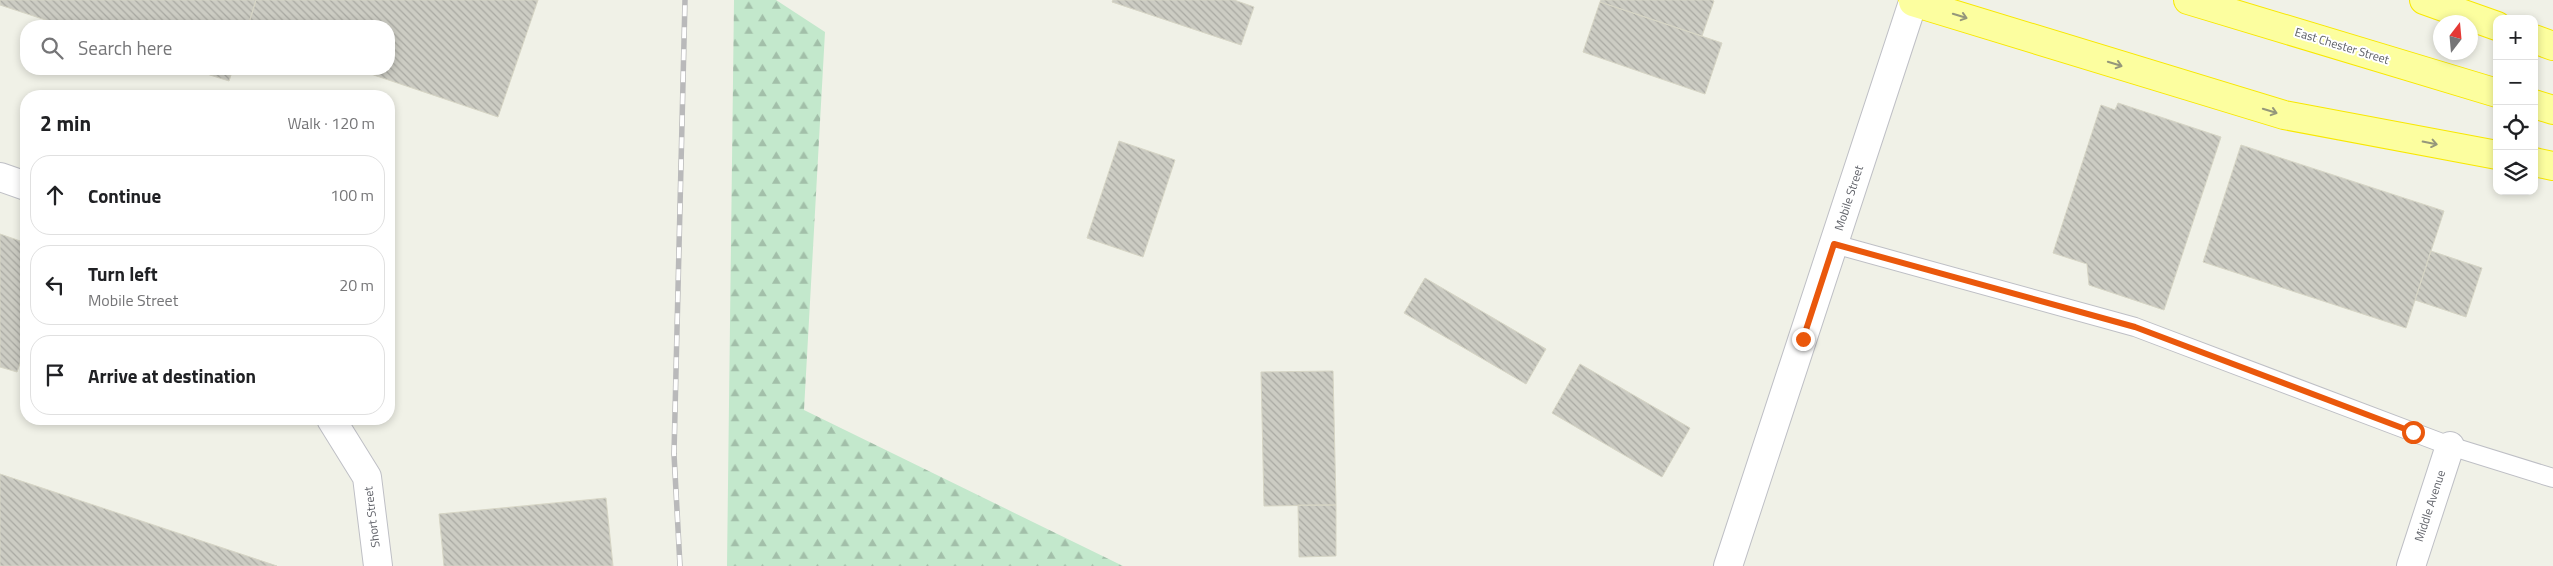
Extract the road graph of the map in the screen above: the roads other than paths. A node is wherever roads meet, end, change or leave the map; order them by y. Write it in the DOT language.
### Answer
graph roads {
  1 [pos="2188,0"];
  2 [pos="2424,0"];
  3 [pos="1913,2"];
  4 [pos="2493,25"];
  5 [pos="2538,40"];
  6 [pos="2553,46"];
  7 [pos="2493,92"];
  8 [pos="2537,105"];
  9 [pos="2553,110"];
  10 [pos="2493,154"];
  11 [pos="2538,163"];
  12 [pos="2553,166"];
  13 [pos="0,177"];
  14 [pos="20,184"];
  15 [pos="1834,244"];
  16 [pos="335,425"];
  17 [pos="2450,446"];
  18 [pos="2553,478"];
  19 [pos="378,566"];
  20 [pos="1728,566"];
  21 [pos="2411,566"];
  1 -- 7 [label="highway, East Chester Street"];
  2 -- 4 [label="highway"];
  3 -- 10 [label="highway, one-way"];
  3 -- 15 [label="street, Mobile Street"];
  5 -- 6 [label="highway"];
  8 -- 9 [label="highway"];
  11 -- 12 [label="highway"];
  13 -- 14 [label="street"];
  15 -- 17 [label="lane"];
  15 -- 20 [label="street, Mobile Street"];
  16 -- 19 [label="street, Short Street"];
  17 -- 18 [label="lane"];
  17 -- 21 [label="street, Middle Avenue"];
}
